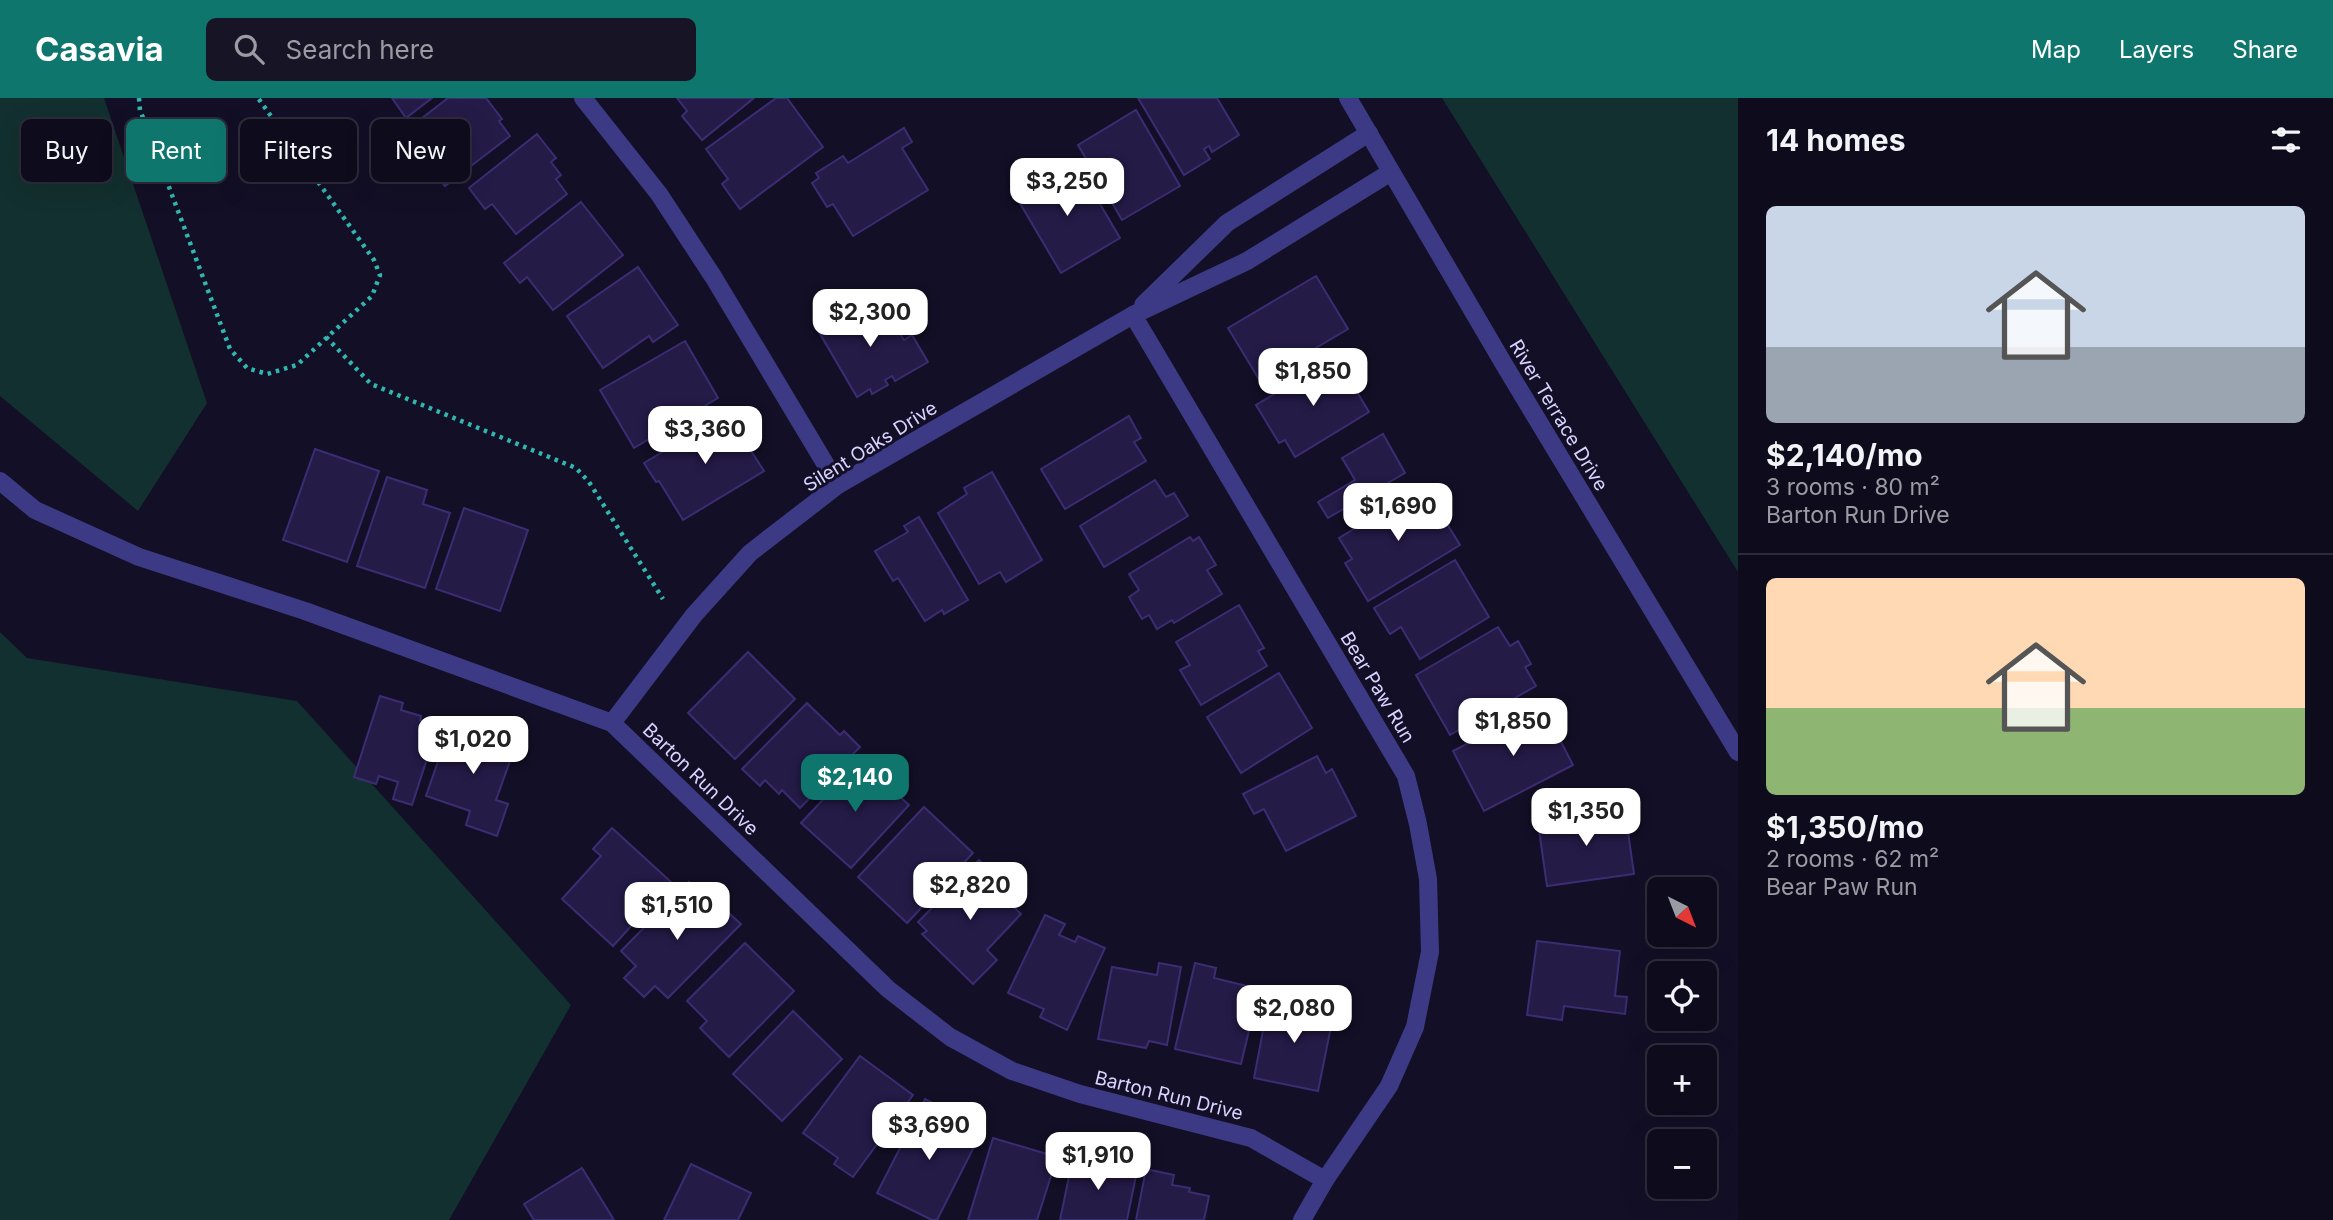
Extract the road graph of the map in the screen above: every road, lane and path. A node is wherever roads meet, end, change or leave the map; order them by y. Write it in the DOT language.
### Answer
graph roads {
  1 [pos="139,98"];
  2 [pos="258,98"];
  3 [pos="583,98"];
  4 [pos="1348,98"];
  5 [pos="1369,133"];
  6 [pos="1391,172"];
  7 [pos="1133,315"];
  8 [pos="326,337"];
  9 [pos="0,481"];
  10 [pos="838,485"];
  11 [pos="663,599"];
  12 [pos="612,723"];
  13 [pos="1738,752"];
  14 [pos="1325,1181"];
  15 [pos="1302,1220"];
  1 -- 8 [label="path"];
  2 -- 8 [label="path"];
  3 -- 10 [label="street"];
  4 -- 5 [label="street, River Terrace Drive"];
  5 -- 6 [label="street, River Terrace Drive"];
  5 -- 7 [label="street, Silent Oaks Drive"];
  6 -- 7 [label="street, Silent Oaks Drive"];
  6 -- 13 [label="street, River Terrace Drive"];
  7 -- 10 [label="street, Silent Oaks Drive"];
  7 -- 14 [label="street, Bear Paw Run"];
  8 -- 11 [label="path"];
  9 -- 12 [label="street, Barton Run Drive"];
  10 -- 12 [label="street, Silent Oaks Drive"];
  12 -- 14 [label="street, Barton Run Drive"];
  14 -- 15 [label="street, Bear Paw Run"];
}
